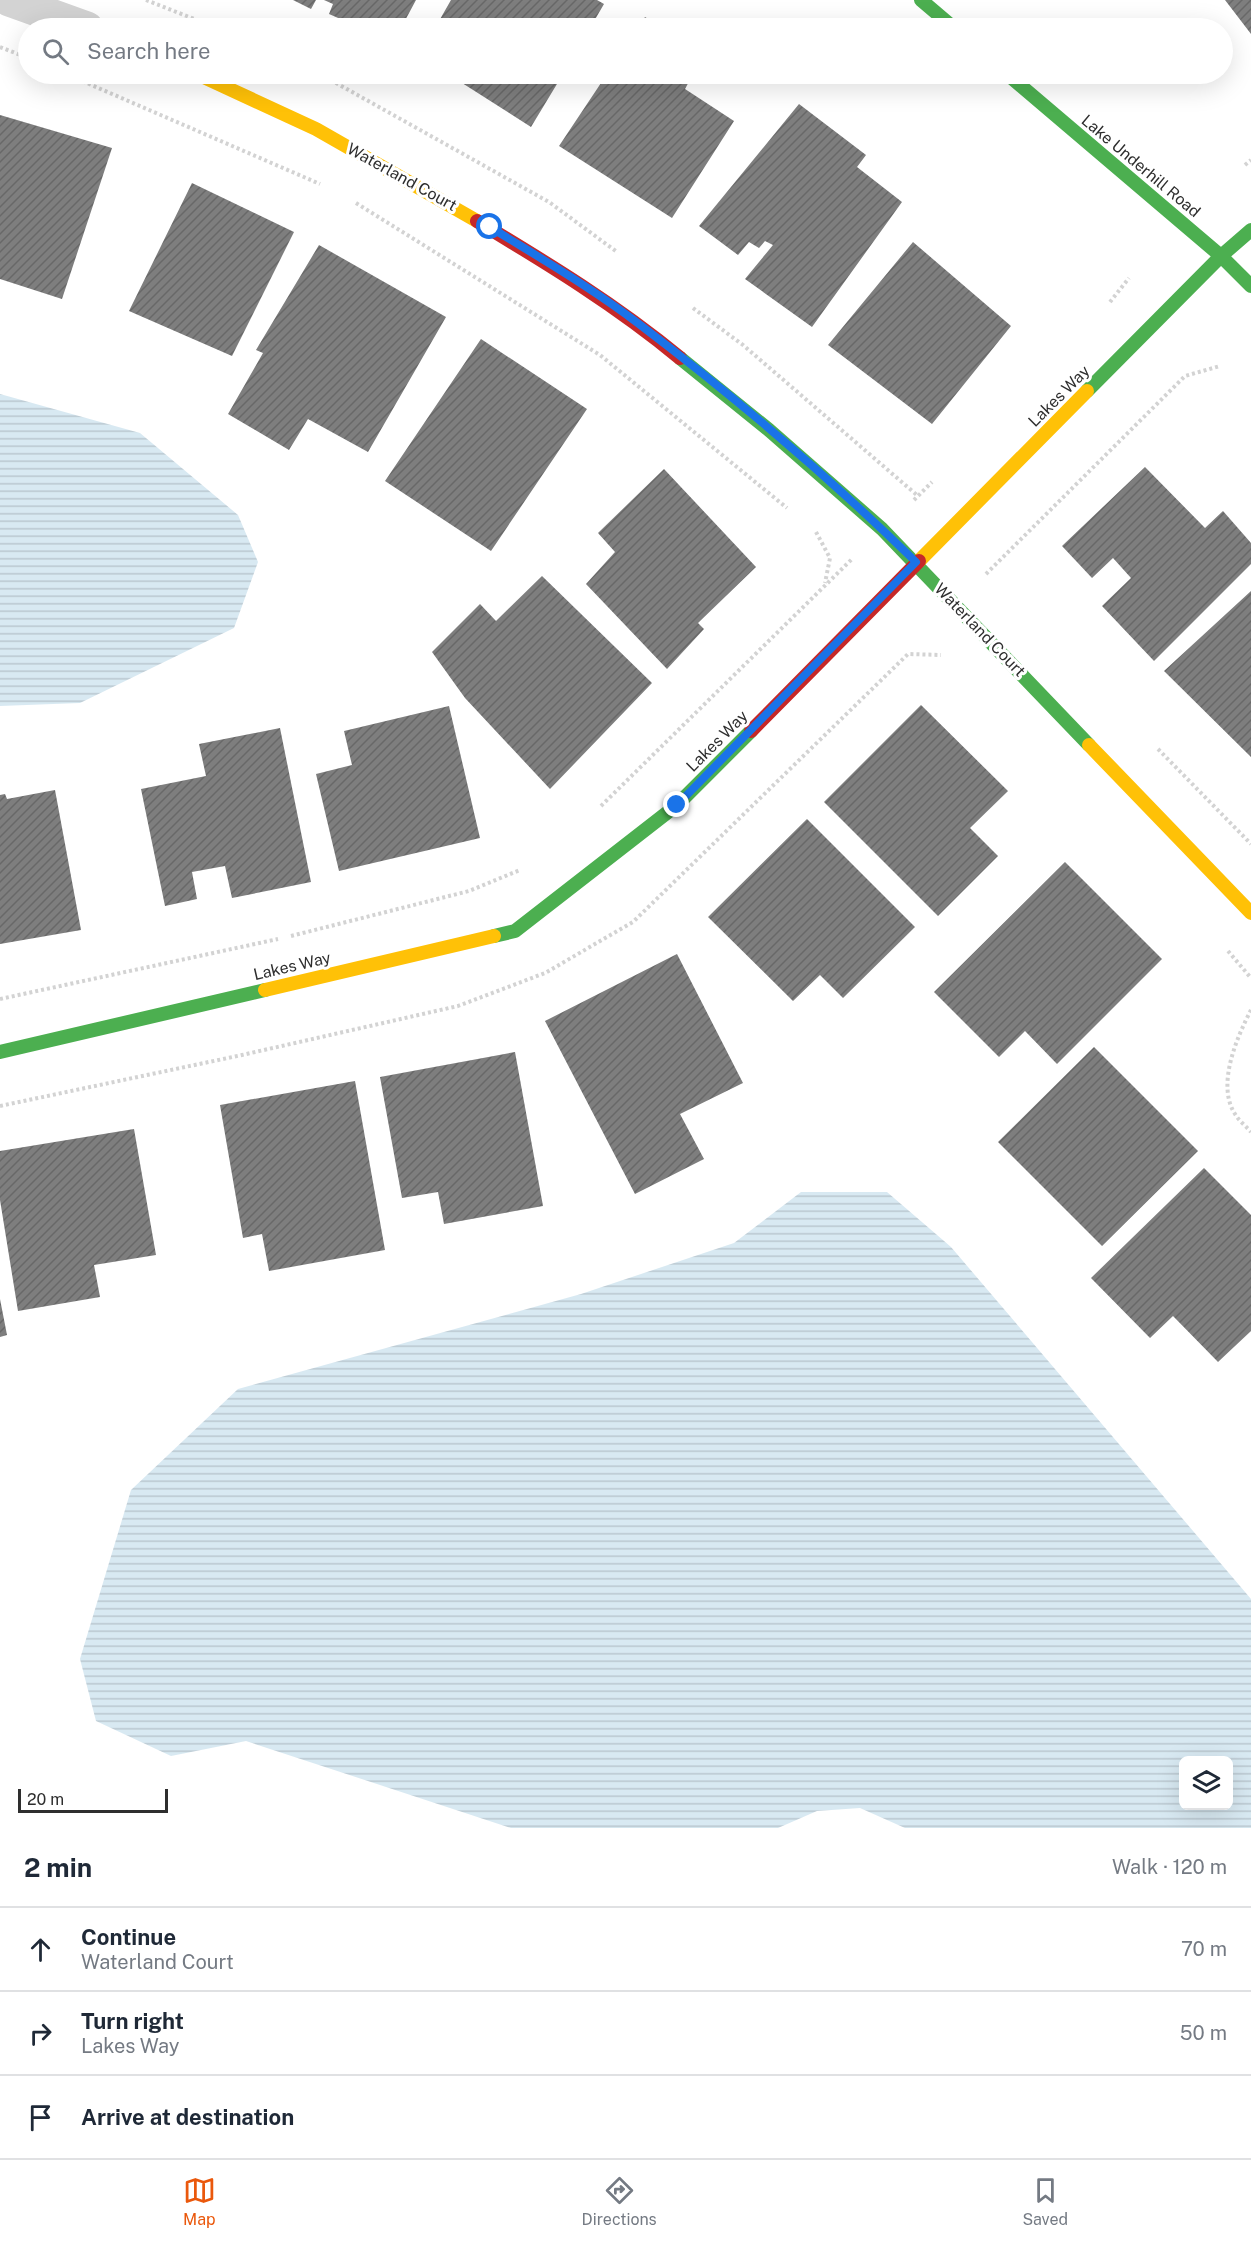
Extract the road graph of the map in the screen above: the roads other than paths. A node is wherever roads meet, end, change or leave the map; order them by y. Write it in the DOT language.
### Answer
graph roads {
  1 [pos="9,0"];
  2 [pos="921,0"];
  3 [pos="59,18"];
  4 [pos="942,18"];
  5 [pos="219,84"];
  6 [pos="1019,84"];
  7 [pos="1251,230"];
  8 [pos="1221,256"];
  9 [pos="1251,286"];
  10 [pos="916,562"];
  11 [pos="1251,913"];
  12 [pos="0,1052"];
  1 -- 3 [label="street"];
  2 -- 4 [label="street"];
  5 -- 10 [label="street, Waterland Court"];
  6 -- 8 [label="street, Lake Underhill Road"];
  7 -- 8 [label="street, Lakes Way"];
  8 -- 9 [label="street, Lake Underhill Road"];
  8 -- 10 [label="street, Lakes Way"];
  10 -- 11 [label="street, Waterland Court"];
  10 -- 12 [label="street, Lakes Way"];
}
